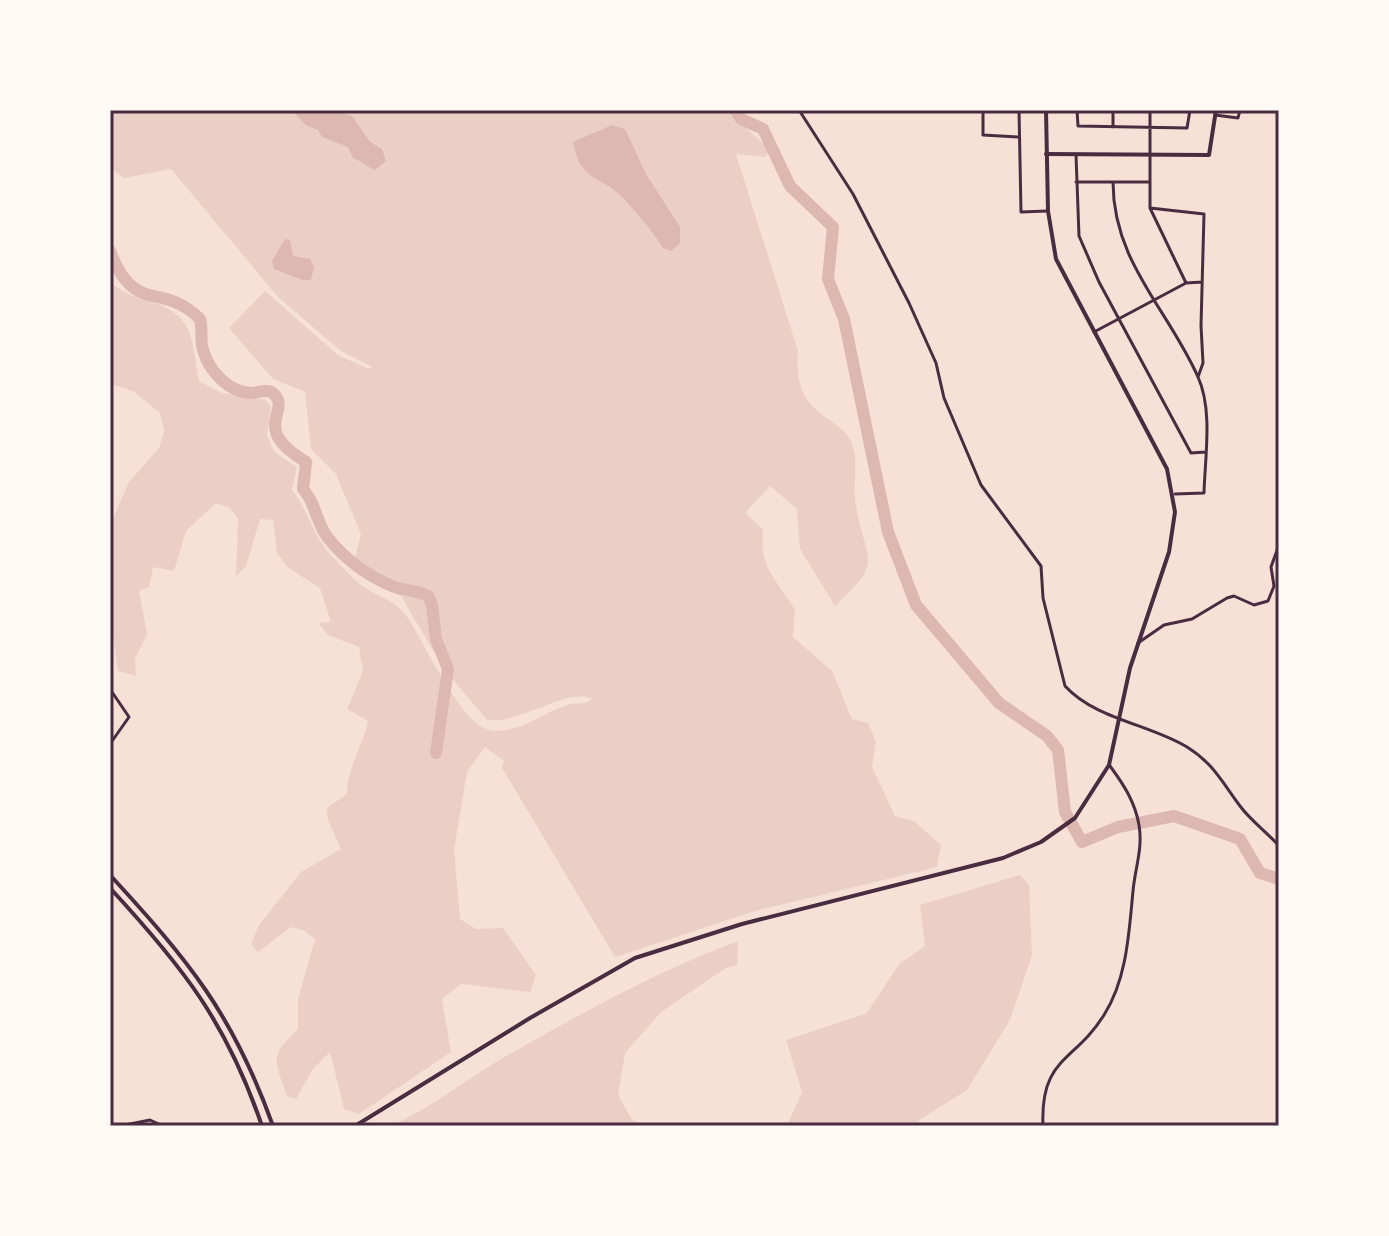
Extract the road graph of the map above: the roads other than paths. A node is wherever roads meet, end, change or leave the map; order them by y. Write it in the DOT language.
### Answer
graph roads {
  1 [pos="799,110"];
  2 [pos="983,110"];
  3 [pos="1019,110"];
  4 [pos="1046,110"];
  5 [pos="1077,110"];
  6 [pos="1113,110"];
  7 [pos="1150,110"];
  8 [pos="1190,110"];
  9 [pos="1240,110"];
  10 [pos="1215,113"];
  11 [pos="1113,127"];
  12 [pos="1150,127"];
  13 [pos="1018,137"];
  14 [pos="1046,154"];
  15 [pos="1151,154"];
  16 [pos="1076,155"];
  17 [pos="1076,182"];
  18 [pos="1113,182"];
  19 [pos="1150,182"];
  20 [pos="1150,208"];
  21 [pos="1048,211"];
  22 [pos="1202,282"];
  23 [pos="1186,283"];
  24 [pos="1152,301"];
  25 [pos="1120,319"];
  26 [pos="1094,332"];
  27 [pos="1198,377"];
  28 [pos="1205,452"];
  29 [pos="1175,494"];
  30 [pos="1279,545"];
  31 [pos="1138,643"];
  32 [pos="110,689"];
  33 [pos="1121,719"];
  34 [pos="110,744"];
  35 [pos="1109,765"];
  36 [pos="1279,846"];
  37 [pos="110,875"];
  38 [pos="110,888"];
  39 [pos="110,1068"];
  40 [pos="110,1114"];
  41 [pos="120,1126"];
  42 [pos="163,1126"];
  43 [pos="262,1126"];
  44 [pos="273,1126"];
  45 [pos="355,1126"];
  46 [pos="1043,1126"];
  1 -- 33 [label="street"];
  2 -- 13 [label="street"];
  3 -- 13 [label="street"];
  4 -- 14 [label="main road"];
  5 -- 11 [label="street"];
  6 -- 11 [label="street"];
  7 -- 12 [label="street"];
  8 -- 12 [label="street"];
  9 -- 10 [label="street"];
  10 -- 15 [label="main road"];
  11 -- 12 [label="street"];
  12 -- 15 [label="street"];
  13 -- 21 [label="street"];
  14 -- 16 [label="main road"];
  14 -- 21 [label="main road"];
  15 -- 16 [label="main road"];
  15 -- 19 [label="street"];
  16 -- 17 [label="street"];
  17 -- 18 [label="street"];
  17 -- 25 [label="street"];
  18 -- 19 [label="street"];
  18 -- 24 [label="street"];
  19 -- 20 [label="street"];
  20 -- 22 [label="street"];
  20 -- 23 [label="street"];
  21 -- 26 [label="main road"];
  22 -- 23 [label="street"];
  22 -- 27 [label="street"];
  23 -- 24 [label="street"];
  24 -- 25 [label="street"];
  24 -- 27 [label="street"];
  25 -- 26 [label="street"];
  25 -- 28 [label="street"];
  26 -- 29 [label="main road"];
  27 -- 28 [label="street"];
  28 -- 29 [label="street"];
  29 -- 31 [label="main road"];
  30 -- 31 [label="street"];
  31 -- 33 [label="main road"];
  32 -- 34 [label="street"];
  33 -- 35 [label="main road"];
  33 -- 36 [label="street"];
  35 -- 45 [label="main road"];
  35 -- 46 [label="street"];
  37 -- 44 [label="main road"];
  38 -- 43 [label="main road"];
  39 -- 40 [label="street"];
  41 -- 42 [label="street"];
}
